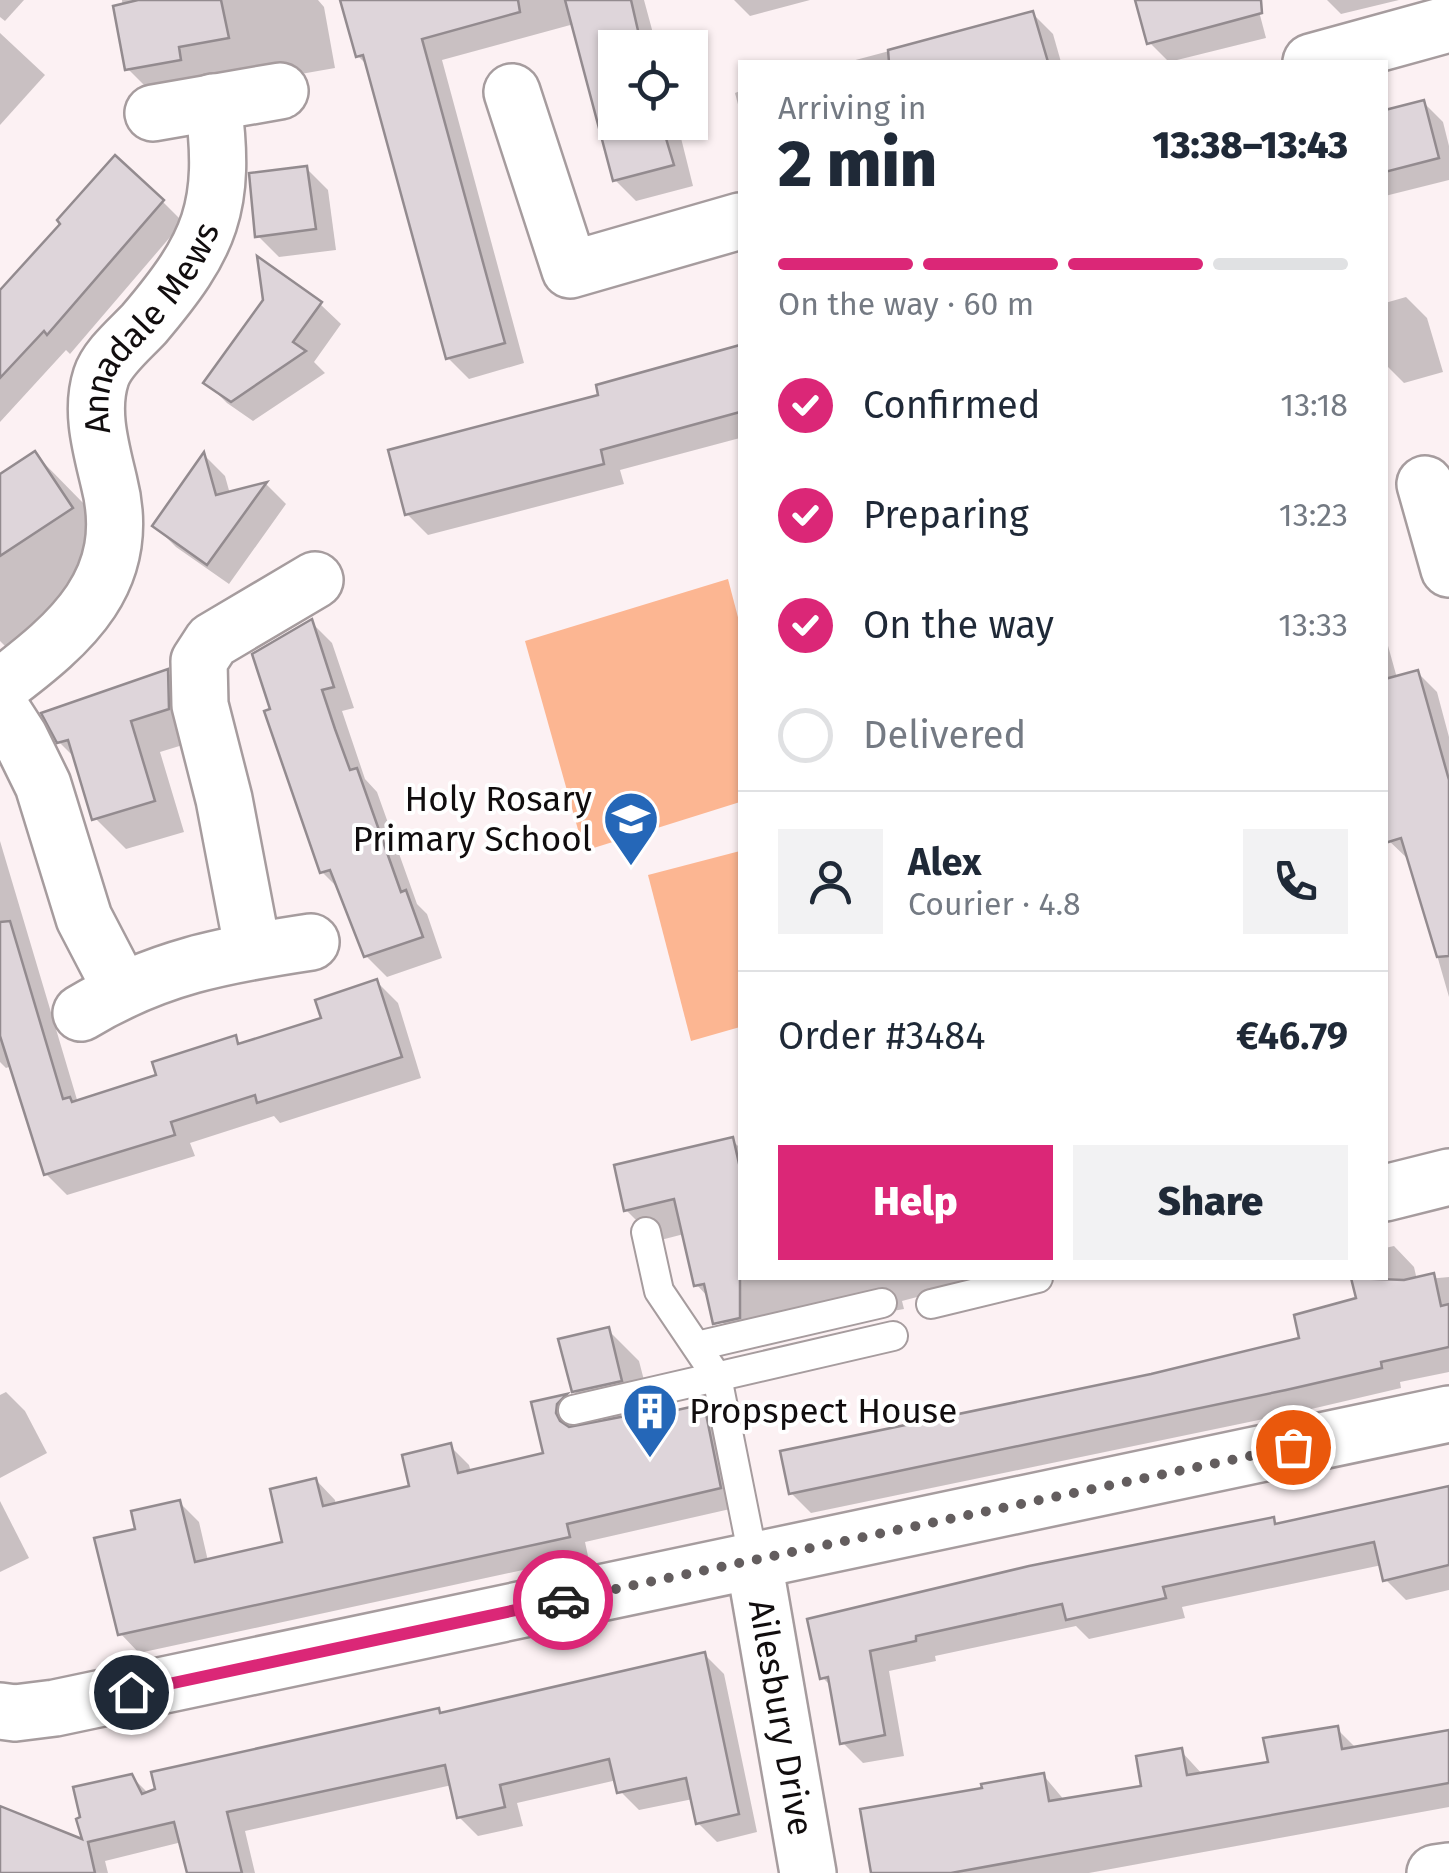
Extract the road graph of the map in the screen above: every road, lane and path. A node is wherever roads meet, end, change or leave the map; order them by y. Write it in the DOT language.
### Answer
graph roads {
  1 [pos="1449,24"];
  2 [pos="1317,60"];
  3 [pos="280,91"];
  4 [pos="512,92"];
  5 [pos="213,102"];
  6 [pos="153,112"];
  7 [pos="738,221"];
  8 [pos="1425,484"];
  9 [pos="1449,568"];
  10 [pos="315,580"];
  11 [pos="0,687"];
  12 [pos="0,707"];
  13 [pos="311,942"];
  14 [pos="253,951"];
  15 [pos="1449,1177"];
  16 [pos="1388,1192"];
  17 [pos="646,1232"];
  18 [pos="1030,1280"];
  19 [pos="882,1304"];
  20 [pos="931,1304"];
  21 [pos="892,1336"];
  22 [pos="697,1346"];
  23 [pos="717,1377"];
  24 [pos="573,1410"];
  25 [pos="1449,1414"];
  26 [pos="754,1562"];
  27 [pos="0,1711"];
  28 [pos="1449,1871"];
  29 [pos="808,1873"];
  30 [pos="1435,1873"];
  1 -- 2 [label="street"];
  3 -- 5 [label="street"];
  4 -- 7 [label="street"];
  5 -- 6 [label="street"];
  5 -- 11 [label="street, Annadale Mews"];
  8 -- 9 [label="street"];
  10 -- 14 [label="street"];
  12 -- 14 [label="street"];
  13 -- 14 [label="street"];
  15 -- 16 [label="street"];
  17 -- 22 [label="lane"];
  18 -- 20 [label="lane"];
  19 -- 22 [label="lane"];
  21 -- 23 [label="lane"];
  22 -- 23 [label="lane"];
  23 -- 24 [label="lane"];
  23 -- 26 [label="lane"];
  25 -- 26 [label="street"];
  26 -- 27 [label="street"];
  26 -- 29 [label="street, Ailesbury Drive"];
  28 -- 30 [label="street"];
}
